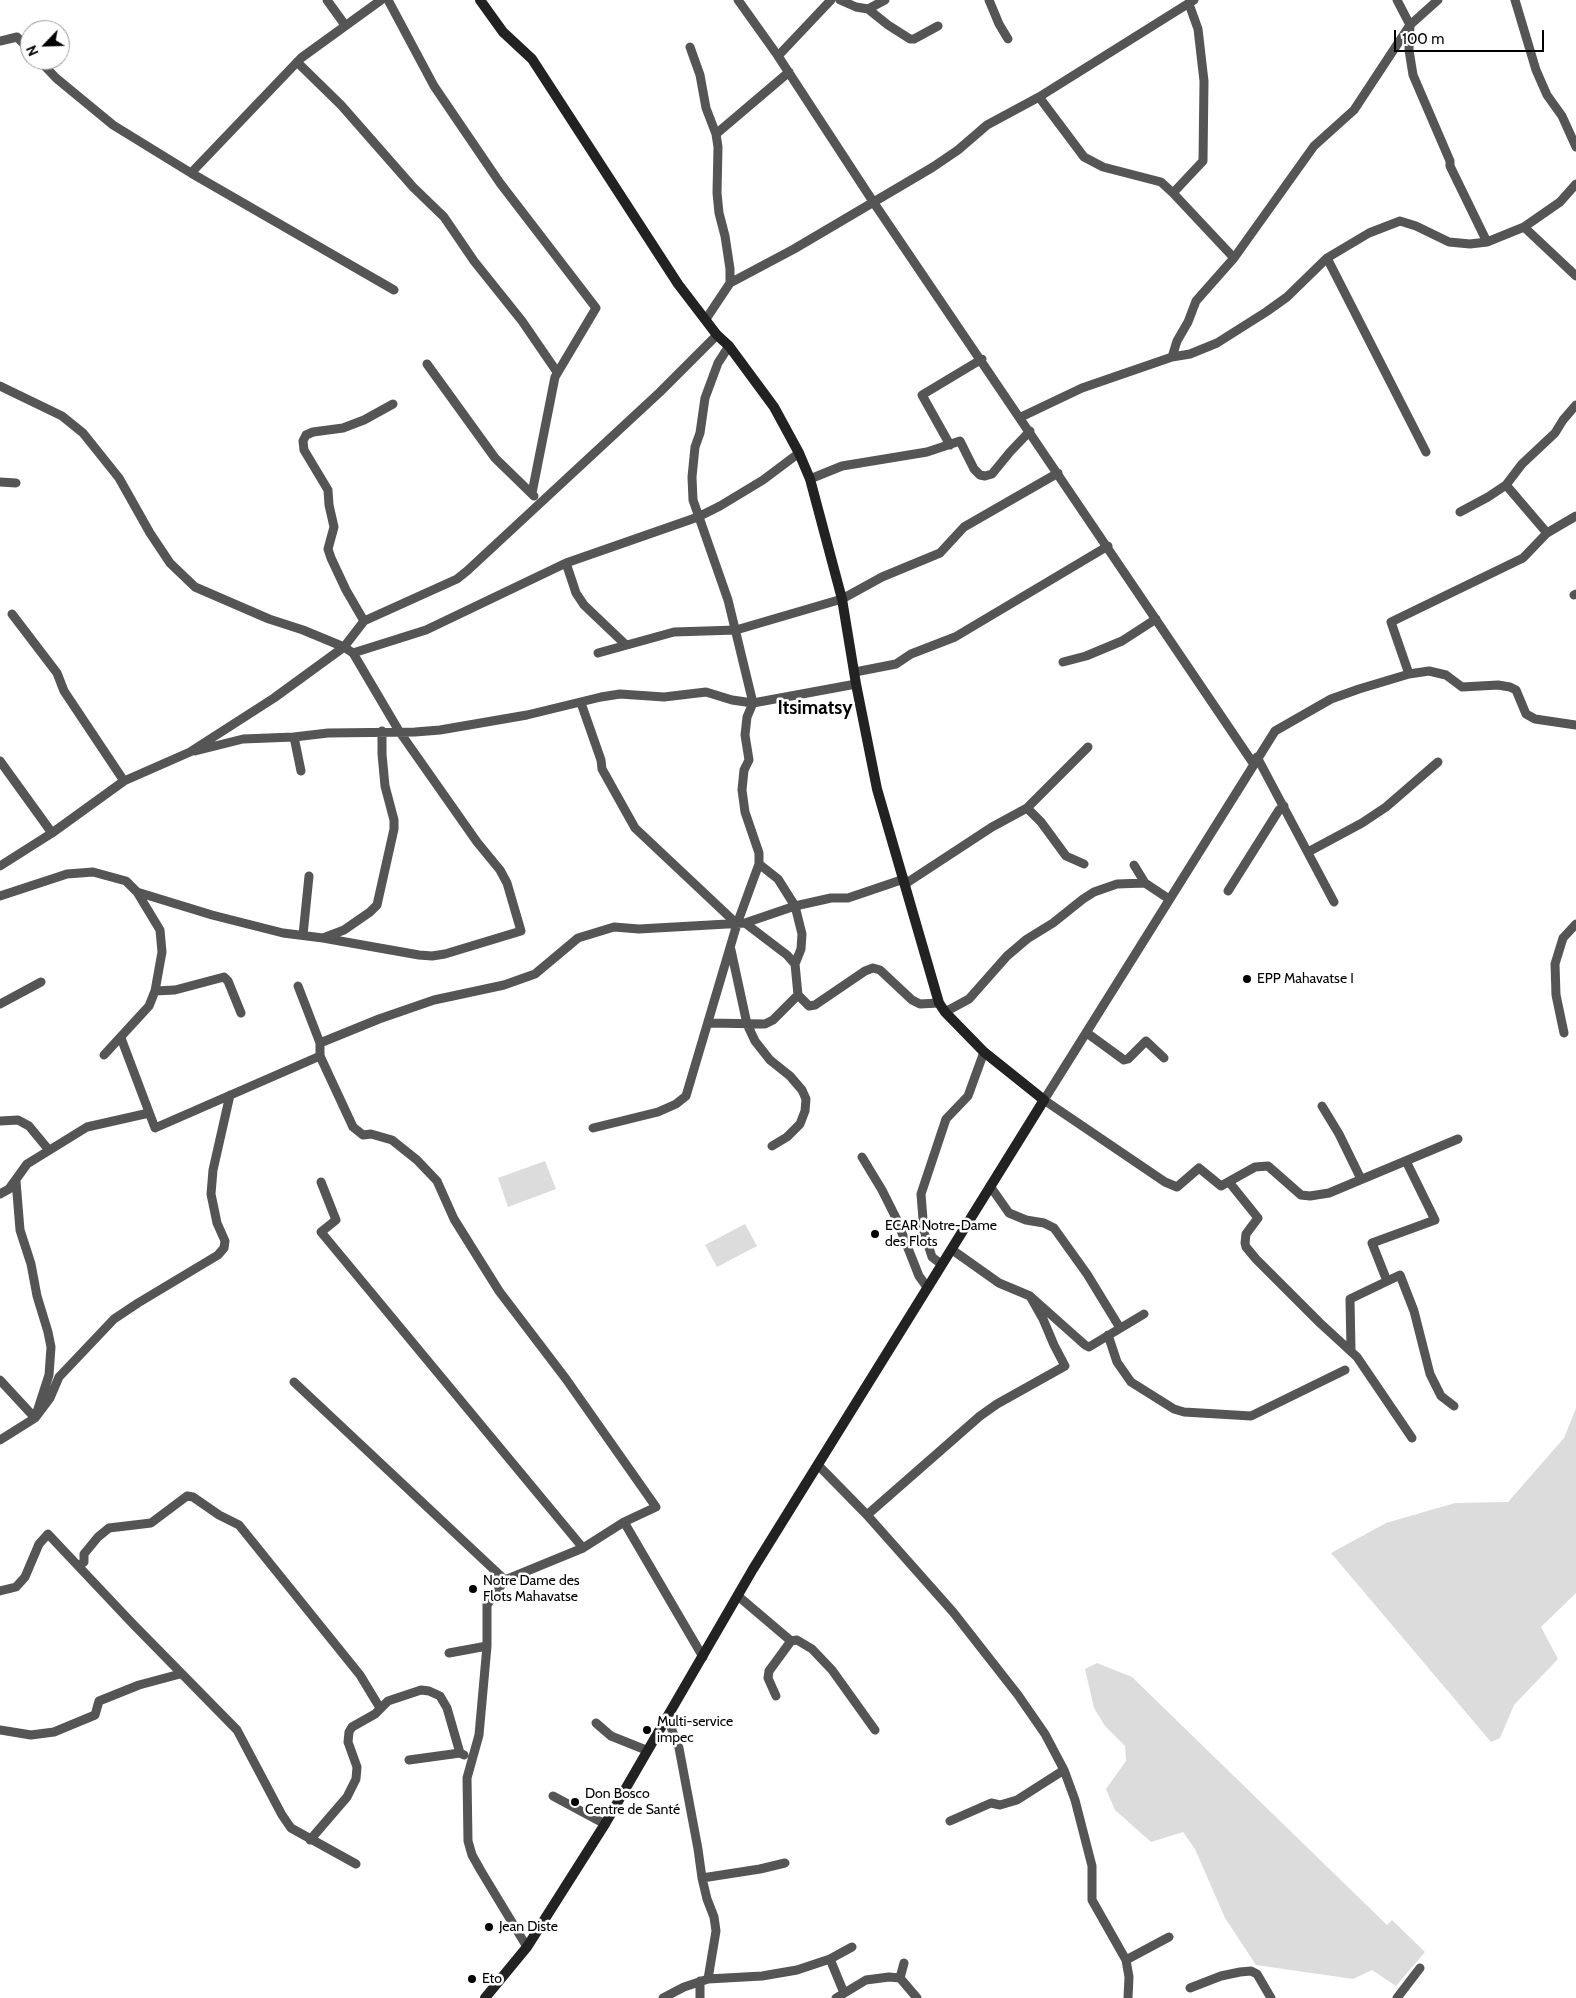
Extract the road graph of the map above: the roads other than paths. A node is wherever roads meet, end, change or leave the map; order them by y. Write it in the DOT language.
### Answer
graph roads {
  1 [pos="327,0"];
  2 [pos="381,0"];
  3 [pos="388,0"];
  4 [pos="480,0"];
  5 [pos="738,0"];
  6 [pos="831,0"];
  7 [pos="840,0"];
  8 [pos="885,0"];
  9 [pos="989,0"];
  10 [pos="1397,0"];
  11 [pos="1438,0"];
  12 [pos="1515,0"];
  13 [pos="1192,2"];
  14 [pos="868,9"];
  15 [pos="345,25"];
  16 [pos="1410,25"];
  17 [pos="938,26"];
  18 [pos="1008,39"];
  19 [pos="20,40"];
  20 [pos="0,41"];
  21 [pos="690,47"];
  22 [pos="778,56"];
  23 [pos="297,62"];
  24 [pos="48,70"];
  25 [pos="789,72"];
  26 [pos="1039,97"];
  27 [pos="716,134"];
  28 [pos="1576,147"];
  29 [pos="191,173"];
  30 [pos="1576,184"];
  31 [pos="1173,193"];
  32 [pos="874,203"];
  33 [pos="1524,227"];
  34 [pos="1487,242"];
  35 [pos="1234,258"];
  36 [pos="1327,258"];
  37 [pos="1576,276"];
  38 [pos="730,283"];
  39 [pos="394,290"];
  40 [pos="706,319"];
  41 [pos="717,335"];
  42 [pos="729,346"];
  43 [pos="1172,357"];
  44 [pos="982,359"];
  45 [pos="427,364"];
  46 [pos="557,372"];
  47 [pos="0,386"];
  48 [pos="393,404"];
  49 [pos="1576,405"];
  50 [pos="1020,417"];
  51 [pos="1030,431"];
  52 [pos="950,445"];
  53 [pos="1426,452"];
  54 [pos="799,453"];
  55 [pos="1058,473"];
  56 [pos="810,478"];
  57 [pos="0,482"];
  58 [pos="16,483"];
  59 [pos="1506,485"];
  60 [pos="532,493"];
  61 [pos="540,504"];
  62 [pos="1460,512"];
  63 [pos="1576,516"];
  64 [pos="698,517"];
  65 [pos="1547,533"];
  66 [pos="1108,546"];
  67 [pos="566,564"];
  68 [pos="842,600"];
  69 [pos="12,614"];
  70 [pos="1156,619"];
  71 [pos="364,621"];
  72 [pos="736,630"];
  73 [pos="626,645"];
  74 [pos="344,646"];
  75 [pos="353,653"];
  76 [pos="598,653"];
  77 [pos="1063,662"];
  78 [pos="855,672"];
  79 [pos="1409,674"];
  80 [pos="856,684"];
  81 [pos="581,703"];
  82 [pos="753,703"];
  83 [pos="1576,725"];
  84 [pos="382,731"];
  85 [pos="399,731"];
  86 [pos="294,737"];
  87 [pos="1088,747"];
  88 [pos="190,752"];
  89 [pos="1255,760"];
  90 [pos="0,761"];
  91 [pos="1438,762"];
  92 [pos="301,771"];
  93 [pos="124,781"];
  94 [pos="1284,806"];
  95 [pos="1027,808"];
  96 [pos="52,834"];
  97 [pos="1308,852"];
  98 [pos="759,864"];
  99 [pos="1084,864"];
  100 [pos="1134,865"];
  101 [pos="0,866"];
  102 [pos="309,876"];
  103 [pos="904,881"];
  104 [pos="1145,883"];
  105 [pos="1228,891"];
  106 [pos="137,892"];
  107 [pos="0,896"];
  108 [pos="1169,899"];
  109 [pos="1334,902"];
  110 [pos="795,906"];
  111 [pos="741,923"];
  112 [pos="1576,924"];
  113 [pos="303,935"];
  114 [pos="323,938"];
  115 [pos="730,947"];
  116 [pos="795,964"];
  117 [pos="41,982"];
  118 [pos="298,986"];
  119 [pos="155,991"];
  120 [pos="798,995"];
  121 [pos="0,1004"];
  122 [pos="942,1008"];
  123 [pos="241,1013"];
  124 [pos="709,1023"];
  125 [pos="747,1024"];
  126 [pos="1087,1033"];
  127 [pos="1564,1033"];
  128 [pos="121,1038"];
  129 [pos="320,1043"];
  130 [pos="984,1052"];
  131 [pos="104,1055"];
  132 [pos="320,1056"];
  133 [pos="1164,1058"];
  134 [pos="230,1095"];
  135 [pos="1044,1100"];
  136 [pos="1322,1106"];
  137 [pos="149,1113"];
  138 [pos="0,1121"];
  139 [pos="593,1128"];
  140 [pos="1458,1139"];
  141 [pos="772,1146"];
  142 [pos="48,1149"];
  143 [pos="862,1157"];
  144 [pos="1406,1160"];
  145 [pos="1361,1179"];
  146 [pos="16,1181"];
  147 [pos="321,1182"];
  148 [pos="1229,1182"];
  149 [pos="990,1186"];
  150 [pos="0,1194"];
  151 [pos="951,1249"];
  152 [pos="941,1264"];
  153 [pos="1387,1281"];
  154 [pos="927,1287"];
  155 [pos="1030,1296"];
  156 [pos="1144,1314"];
  157 [pos="1120,1328"];
  158 [pos="1108,1335"];
  159 [pos="1351,1350"];
  160 [pos="1345,1370"];
  161 [pos="0,1380"];
  162 [pos="294,1382"];
  163 [pos="1454,1406"];
  164 [pos="35,1418"];
  165 [pos="1412,1438"];
  166 [pos="0,1440"];
  167 [pos="818,1465"];
  168 [pos="867,1515"];
  169 [pos="624,1522"];
  170 [pos="583,1548"];
  171 [pos="79,1566"];
  172 [pos="505,1580"];
  173 [pos="0,1591"];
  174 [pos="738,1596"];
  175 [pos="791,1641"];
  176 [pos="487,1646"];
  177 [pos="449,1653"];
  178 [pos="702,1657"];
  179 [pos="180,1674"];
  180 [pos="776,1696"];
  181 [pos="380,1708"];
  182 [pos="667,1717"];
  183 [pos="596,1723"];
  184 [pos="0,1730"];
  185 [pos="875,1730"];
  186 [pos="646,1750"];
  187 [pos="460,1753"];
  188 [pos="471,1758"];
  189 [pos="410,1760"];
  190 [pos="1064,1770"];
  191 [pos="553,1796"];
  192 [pos="950,1821"];
  193 [pos="605,1824"];
  194 [pos="310,1840"];
  195 [pos="785,1862"];
  196 [pos="356,1864"];
  197 [pos="702,1878"];
  198 [pos="1169,1937"];
  199 [pos="527,1947"];
  200 [pos="852,1947"];
  201 [pos="830,1959"];
  202 [pos="1126,1960"];
  203 [pos="904,1963"];
  204 [pos="1420,1968"];
  205 [pos="900,1978"];
  206 [pos="704,1980"];
  207 [pos="1190,1988"];
  208 [pos="840,1996"];
  209 [pos="485,1998"];
  210 [pos="663,1998"];
  211 [pos="700,1998"];
  212 [pos="917,1998"];
  213 [pos="1128,1998"];
  214 [pos="1271,1998"];
  215 [pos="1397,1998"];
  1 -- 15 [label="street"];
  2 -- 15 [label="street"];
  3 -- 46 [label="street"];
  4 -- 40 [label="street"];
  5 -- 22 [label="street"];
  6 -- 22 [label="street"];
  7 -- 14 [label="street"];
  8 -- 14 [label="street"];
  9 -- 18 [label="street"];
  10 -- 16 [label="street"];
  11 -- 16 [label="street"];
  12 -- 28 [label="street"];
  13 -- 26 [label="street"];
  13 -- 31 [label="street"];
  14 -- 17 [label="street"];
  15 -- 23 [label="street"];
  16 -- 34 [label="street"];
  16 -- 35 [label="street"];
  19 -- 20 [label="street"];
  21 -- 27 [label="street"];
  22 -- 25 [label="street"];
  23 -- 29 [label="street"];
  23 -- 46 [label="street"];
  24 -- 29 [label="street"];
  25 -- 27 [label="street"];
  25 -- 32 [label="street"];
  26 -- 31 [label="street"];
  26 -- 32 [label="street"];
  27 -- 38 [label="street"];
  29 -- 39 [label="street"];
  30 -- 33 [label="street"];
  31 -- 35 [label="street"];
  32 -- 38 [label="street"];
  32 -- 44 [label="street"];
  33 -- 34 [label="street"];
  33 -- 37 [label="street"];
  34 -- 36 [label="street"];
  35 -- 43 [label="street"];
  36 -- 43 [label="street"];
  36 -- 53 [label="street"];
  38 -- 40 [label="street"];
  40 -- 41 [label="street"];
  41 -- 42 [label="street"];
  41 -- 61 [label="street"];
  42 -- 54 [label="street"];
  42 -- 64 [label="street"];
  43 -- 50 [label="street"];
  44 -- 50 [label="street"];
  44 -- 52 [label="street"];
  45 -- 60 [label="street"];
  46 -- 60 [label="street"];
  47 -- 74 [label="street"];
  48 -- 71 [label="street"];
  49 -- 59 [label="street"];
  50 -- 51 [label="street"];
  51 -- 52 [label="street"];
  51 -- 55 [label="street"];
  52 -- 56 [label="street"];
  54 -- 56 [label="street"];
  54 -- 64 [label="street"];
  55 -- 66 [label="street"];
  55 -- 68 [label="street"];
  56 -- 68 [label="street"];
  57 -- 58 [label="street"];
  59 -- 62 [label="street"];
  59 -- 65 [label="street"];
  60 -- 61 [label="street"];
  61 -- 71 [label="street"];
  63 -- 65 [label="street"];
  64 -- 67 [label="street"];
  64 -- 72 [label="street"];
  65 -- 79 [label="street"];
  66 -- 70 [label="street"];
  66 -- 78 [label="street"];
  67 -- 73 [label="street"];
  67 -- 75 [label="street"];
  68 -- 72 [label="street"];
  68 -- 78 [label="street"];
  69 -- 93 [label="street"];
  70 -- 77 [label="street"];
  70 -- 89 [label="street"];
  71 -- 74 [label="street"];
  72 -- 73 [label="street"];
  72 -- 82 [label="street"];
  73 -- 76 [label="street"];
  74 -- 75 [label="street"];
  74 -- 88 [label="street"];
  75 -- 85 [label="street"];
  78 -- 80 [label="street"];
  79 -- 83 [label="street"];
  79 -- 89 [label="street"];
  80 -- 82 [label="street"];
  80 -- 103 [label="street"];
  81 -- 82 [label="street"];
  81 -- 85 [label="street"];
  81 -- 111 [label="street"];
  82 -- 98 [label="street"];
  84 -- 85 [label="street"];
  84 -- 86 [label="street"];
  84 -- 114 [label="street"];
  85 -- 114 [label="street"];
  86 -- 88 [label="street"];
  86 -- 92 [label="street"];
  87 -- 95 [label="street"];
  88 -- 93 [label="street"];
  89 -- 94 [label="street"];
  89 -- 108 [label="street"];
  90 -- 96 [label="street"];
  91 -- 97 [label="street"];
  93 -- 96 [label="street"];
  94 -- 97 [label="street"];
  94 -- 105 [label="street"];
  95 -- 99 [label="street"];
  95 -- 103 [label="street"];
  96 -- 101 [label="street"];
  97 -- 109 [label="street"];
  98 -- 110 [label="street"];
  98 -- 111 [label="street"];
  100 -- 104 [label="street"];
  102 -- 113 [label="street"];
  103 -- 110 [label="street"];
  103 -- 122 [label="street"];
  104 -- 108 [label="street"];
  104 -- 122 [label="street"];
  106 -- 107 [label="street"];
  106 -- 113 [label="street"];
  106 -- 119 [label="street"];
  108 -- 126 [label="street"];
  110 -- 111 [label="street"];
  110 -- 116 [label="street"];
  111 -- 115 [label="street"];
  111 -- 116 [label="street"];
  111 -- 129 [label="street"];
  112 -- 127 [label="street"];
  113 -- 114 [label="street"];
  115 -- 124 [label="street"];
  115 -- 125 [label="street"];
  116 -- 120 [label="street"];
  117 -- 121 [label="street"];
  118 -- 129 [label="street"];
  119 -- 123 [label="street"];
  119 -- 128 [label="street"];
  120 -- 122 [label="street"];
  120 -- 125 [label="street"];
  122 -- 130 [label="street"];
  124 -- 125 [label="street"];
  124 -- 139 [label="street"];
  125 -- 141 [label="street"];
  126 -- 133 [label="street"];
  126 -- 135 [label="street"];
  128 -- 131 [label="street"];
  128 -- 137 [label="street"];
  129 -- 132 [label="street"];
  130 -- 135 [label="street"];
  130 -- 152 [label="street"];
  132 -- 134 [label="street"];
  132 -- 169 [label="street"];
  134 -- 137 [label="street"];
  134 -- 164 [label="street"];
  135 -- 148 [label="street"];
  135 -- 149 [label="street"];
  136 -- 145 [label="street"];
  137 -- 142 [label="street"];
  138 -- 142 [label="street"];
  140 -- 144 [label="street"];
  142 -- 146 [label="street"];
  143 -- 154 [label="street"];
  144 -- 145 [label="street"];
  144 -- 153 [label="street"];
  145 -- 148 [label="street"];
  146 -- 150 [label="street"];
  146 -- 164 [label="street"];
  147 -- 170 [label="street"];
  148 -- 159 [label="street"];
  149 -- 151 [label="street"];
  149 -- 157 [label="street"];
  151 -- 152 [label="street"];
  151 -- 155 [label="street"];
  152 -- 154 [label="street"];
  153 -- 159 [label="street"];
  153 -- 163 [label="street"];
  154 -- 167 [label="street"];
  155 -- 158 [label="street"];
  155 -- 168 [label="street"];
  156 -- 157 [label="street"];
  157 -- 158 [label="street"];
  158 -- 160 [label="street"];
  159 -- 165 [label="street"];
  161 -- 164 [label="street"];
  162 -- 172 [label="street"];
  164 -- 166 [label="street"];
  167 -- 168 [label="street"];
  167 -- 174 [label="street"];
  168 -- 190 [label="street"];
  169 -- 170 [label="street"];
  169 -- 178 [label="street"];
  170 -- 172 [label="street"];
  171 -- 173 [label="street"];
  171 -- 179 [label="street"];
  171 -- 181 [label="street"];
  172 -- 176 [label="street"];
  174 -- 175 [label="street"];
  174 -- 178 [label="street"];
  175 -- 180 [label="street"];
  175 -- 185 [label="street"];
  176 -- 177 [label="street"];
  176 -- 188 [label="street"];
  178 -- 182 [label="street"];
  179 -- 184 [label="street"];
  179 -- 194 [label="street"];
  181 -- 187 [label="street"];
  181 -- 194 [label="street"];
  182 -- 186 [label="street"];
  182 -- 197 [label="street"];
  183 -- 186 [label="street"];
  186 -- 193 [label="street"];
  187 -- 188 [label="street"];
  187 -- 189 [label="street"];
  188 -- 199 [label="street"];
  190 -- 192 [label="street"];
  190 -- 202 [label="street"];
  191 -- 193 [label="street"];
  193 -- 199 [label="street"];
  194 -- 196 [label="street"];
  195 -- 197 [label="street"];
  197 -- 206 [label="street"];
  198 -- 202 [label="street"];
  199 -- 209 [label="street"];
  200 -- 201 [label="street"];
  201 -- 206 [label="street"];
  201 -- 208 [label="street"];
  202 -- 213 [label="street"];
  203 -- 205 [label="street"];
  204 -- 215 [label="street"];
  205 -- 208 [label="street"];
  205 -- 212 [label="street"];
  206 -- 210 [label="street"];
  206 -- 211 [label="street"];
  207 -- 214 [label="street"];
}
